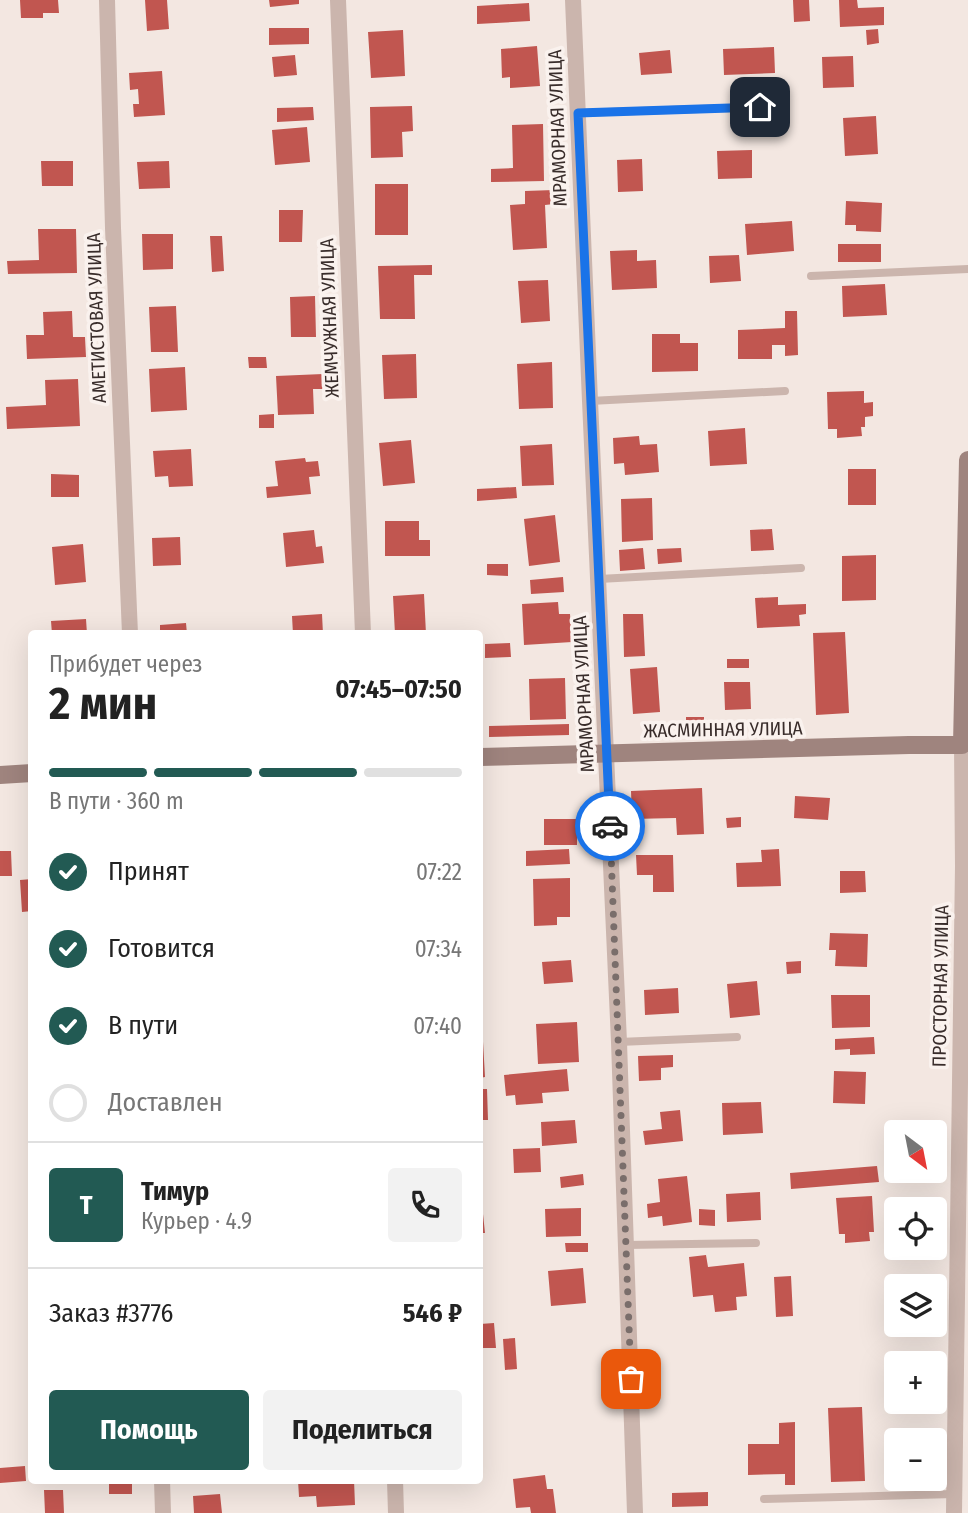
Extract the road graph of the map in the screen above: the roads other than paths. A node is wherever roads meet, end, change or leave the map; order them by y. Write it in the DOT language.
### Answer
graph roads {
  1 [pos="107,0"];
  2 [pos="338,0"];
  3 [pos="573,0"];
  4 [pos="760,107"];
  5 [pos="578,113"];
  6 [pos="968,269"];
  7 [pos="811,276"];
  8 [pos="785,391"];
  9 [pos="590,401"];
  10 [pos="968,460"];
  11 [pos="801,568"];
  12 [pos="598,579"];
  13 [pos="130,630"];
  14 [pos="363,630"];
  15 [pos="965,745"];
  16 [pos="607,753"];
  17 [pos="483,757"];
  18 [pos="28,774"];
  19 [pos="0,775"];
  20 [pos="737,1037"];
  21 [pos="619,1042"];
  22 [pos="756,1243"];
  23 [pos="626,1245"];
  24 [pos="162,1484"];
  25 [pos="395,1484"];
  26 [pos="954,1494"];
  27 [pos="764,1499"];
  28 [pos="163,1513"];
  29 [pos="396,1513"];
  30 [pos="635,1513"];
  31 [pos="954,1513"];
  1 -- 13 [label="street, АМЕТИСТОВАЯ УЛИЦА"];
  2 -- 14 [label="street, ЖЕМЧУЖНАЯ УЛИЦА"];
  3 -- 5 [label="street, МРАМОРНАЯ УЛИЦА"];
  4 -- 5 [label="lane"];
  5 -- 9 [label="street, МРАМОРНАЯ УЛИЦА"];
  6 -- 7 [label="lane"];
  8 -- 9 [label="lane"];
  9 -- 12 [label="street, МРАМОРНАЯ УЛИЦА"];
  10 -- 15 [label="street, ПРОСТОРНАЯ УЛИЦА"];
  11 -- 12 [label="lane"];
  12 -- 16 [label="street, МРАМОРНАЯ УЛИЦА"];
  15 -- 16 [label="street, ЖАСМИННАЯ УЛИЦА"];
  15 -- 26 [label="street, ПРОСТОРНАЯ УЛИЦА"];
  16 -- 17 [label="street, ЖАСМИННАЯ УЛИЦА"];
  16 -- 21 [label="street, МРАМОРНАЯ УЛИЦА"];
  18 -- 19 [label="street"];
  20 -- 21 [label="lane"];
  21 -- 23 [label="street, МРАМОРНАЯ УЛИЦА"];
  22 -- 23 [label="lane"];
  23 -- 30 [label="street, МРАМОРНАЯ УЛИЦА"];
  24 -- 28 [label="street"];
  25 -- 29 [label="street"];
  26 -- 27 [label="lane"];
  26 -- 31 [label="street, ПРОСТОРНАЯ УЛИЦА"];
}
